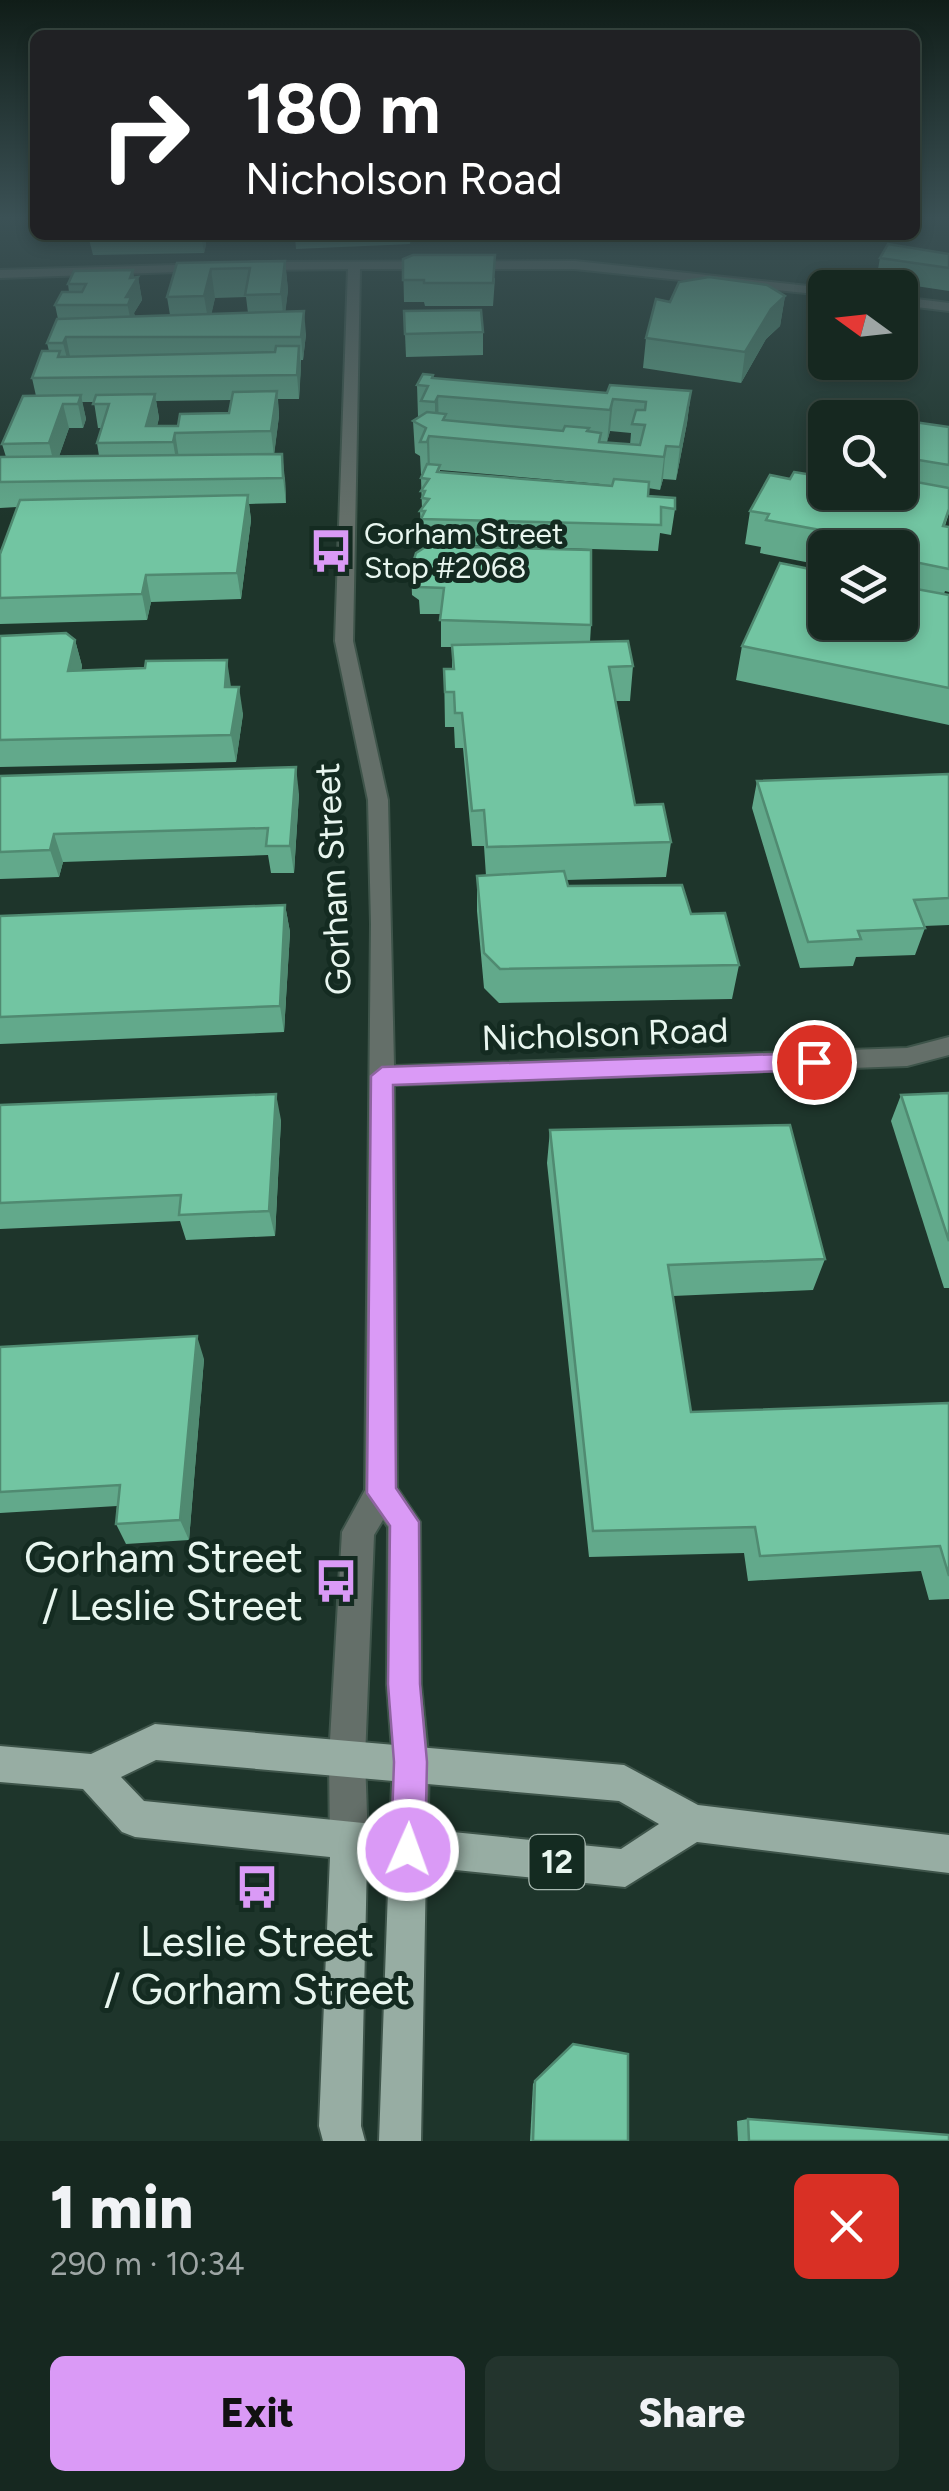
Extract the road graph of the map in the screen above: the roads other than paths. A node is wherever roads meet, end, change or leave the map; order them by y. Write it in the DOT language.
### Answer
graph roads {
  1 [pos="353,318"];
  2 [pos="949,1046"];
  3 [pos="382,1076"];
  4 [pos="382,1493"];
  5 [pos="348,1758"];
  6 [pos="411,1762"];
  7 [pos="0,1764"];
  8 [pos="92,1772"];
  9 [pos="693,1823"];
  10 [pos="349,1843"];
  11 [pos="408,1850"];
  12 [pos="949,1854"];
  13 [pos="344,2141"];
  14 [pos="400,2141"];
  1 -- 3 [label="street, Gorham Street"];
  2 -- 3 [label="street, Nicholson Road"];
  3 -- 4 [label="street, Gorham Street"];
  4 -- 5 [label="street, Gorham Street"];
  4 -- 6 [label="street, Gorham Street"];
  5 -- 6 [label="main road"];
  5 -- 8 [label="main road"];
  5 -- 10 [label="street, Gorham Street"];
  6 -- 9 [label="main road"];
  6 -- 11 [label="street, Gorham Street"];
  7 -- 8 [label="main road"];
  8 -- 10 [label="main road, 12"];
  9 -- 11 [label="main road, 12"];
  9 -- 12 [label="main road"];
  10 -- 11 [label="main road, 12"];
  10 -- 13 [label="main road, Gorham Street"];
  11 -- 14 [label="main road, Gorham Street"];
}
